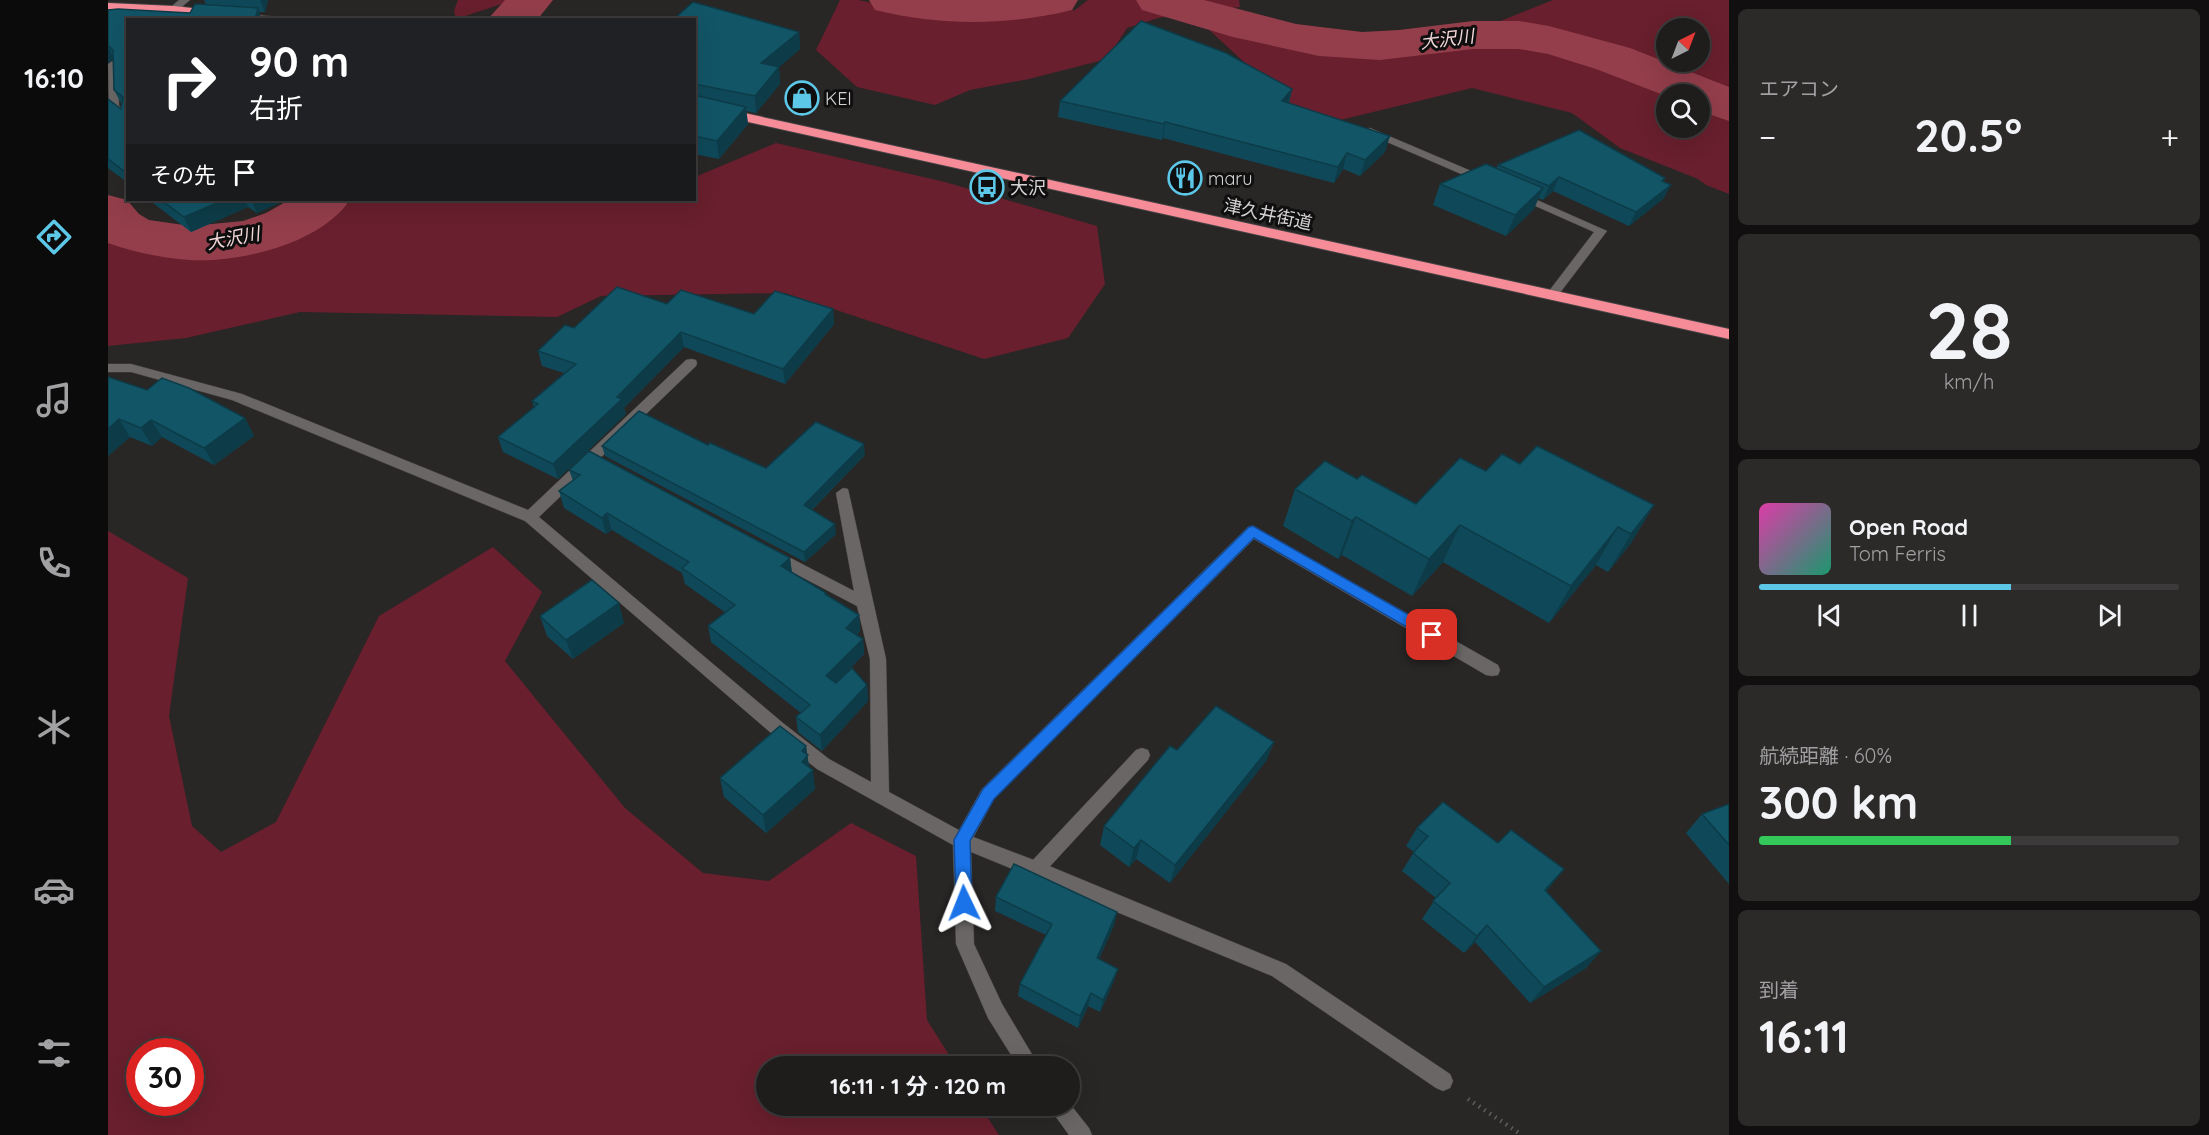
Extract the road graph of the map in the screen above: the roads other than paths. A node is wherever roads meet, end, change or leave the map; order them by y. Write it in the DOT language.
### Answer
graph roads {
  1 [pos="185,0"];
  2 [pos="108,6"];
  3 [pos="174,9"];
  4 [pos="255,18"];
  5 [pos="126,62"];
  6 [pos="111,64"];
  7 [pos="696,106"];
  8 [pos="126,116"];
  9 [pos="1356,126"];
  10 [pos="1552,295"];
  11 [pos="1729,334"];
  12 [pos="691,363"];
  13 [pos="112,374"];
  14 [pos="843,493"];
  15 [pos="530,517"];
  16 [pos="759,547"];
  17 [pos="864,603"];
  18 [pos="1492,670"];
  19 [pos="1142,755"];
  20 [pos="880,797"];
  21 [pos="962,840"];
  22 [pos="1036,869"];
  23 [pos="1023,1056"];
  24 [pos="1443,1081"];
  25 [pos="1066,1116"];
  26 [pos="1082,1135"];
  1 -- 3 [label="street"];
  2 -- 3 [label="highway"];
  3 -- 4 [label="highway"];
  5 -- 6 [label="street"];
  6 -- 8 [label="street"];
  7 -- 10 [label="highway, 津久井街道"];
  9 -- 10 [label="street"];
  10 -- 11 [label="highway, 津久井街道"];
  12 -- 15 [label="street"];
  13 -- 15 [label="street"];
  14 -- 17 [label="street"];
  15 -- 20 [label="street"];
  16 -- 17 [label="street"];
  17 -- 20 [label="street"];
  18 -- 21 [label="street"];
  19 -- 22 [label="street"];
  20 -- 21 [label="street"];
  21 -- 22 [label="street"];
  21 -- 23 [label="street"];
  22 -- 24 [label="street"];
  25 -- 26 [label="street"];
}
